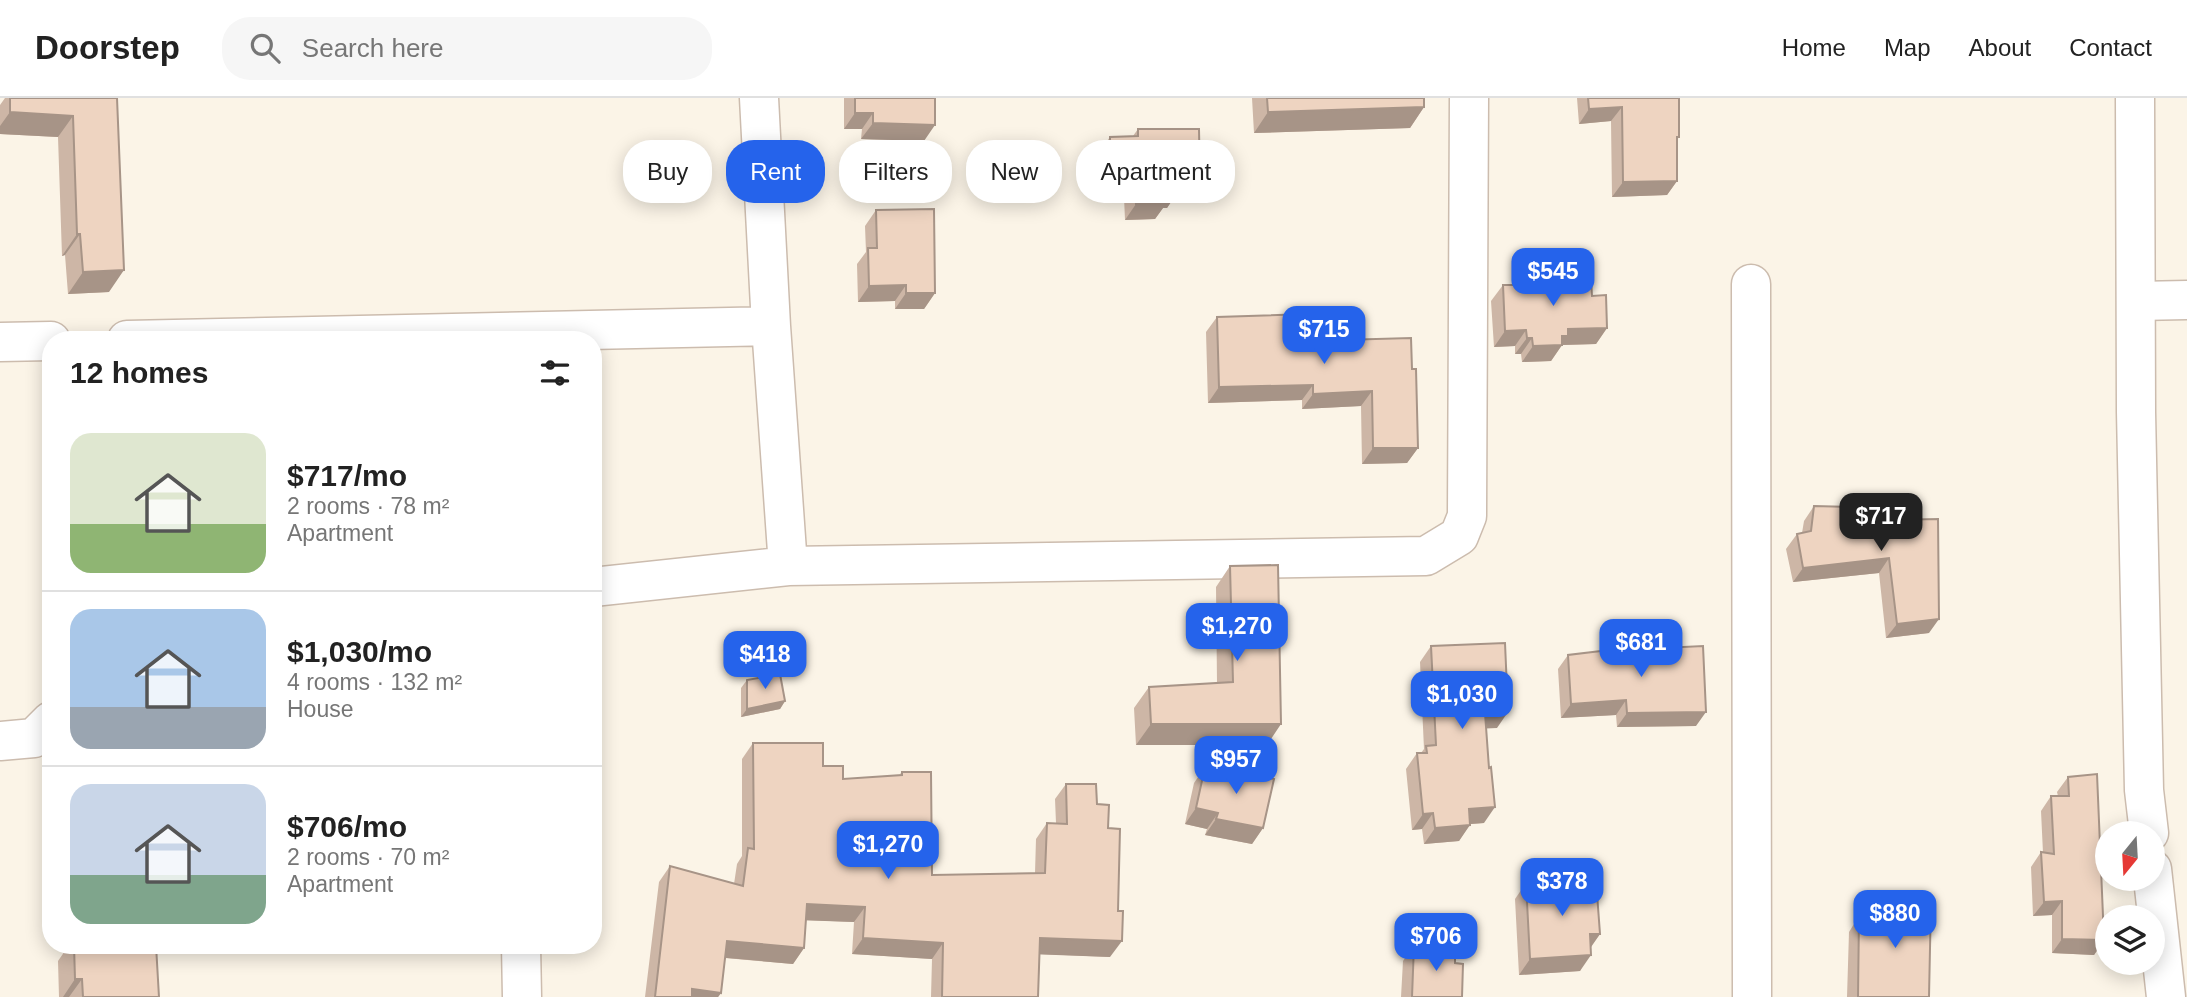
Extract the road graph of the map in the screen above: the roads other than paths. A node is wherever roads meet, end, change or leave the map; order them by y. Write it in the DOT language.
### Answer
graph roads {
  1 [pos="759,98"];
  2 [pos="1469,98"];
  3 [pos="2135,98"];
  4 [pos="1751,284"];
  5 [pos="2187,300"];
  6 [pos="2137,301"];
  7 [pos="771,326"];
  8 [pos="541,331"];
  9 [pos="42,341"];
  10 [pos="0,342"];
  11 [pos="788,566"];
  12 [pos="602,586"];
  13 [pos="42,730"];
  14 [pos="0,741"];
  15 [pos="2148,821"];
  16 [pos="2154,891"];
  17 [pos="521,954"];
  18 [pos="522,997"];
  19 [pos="1752,997"];
  20 [pos="2166,997"];
  1 -- 7 [label="street"];
  2 -- 11 [label="street"];
  3 -- 6 [label="street"];
  4 -- 19 [label="street"];
  5 -- 6 [label="street"];
  6 -- 15 [label="street"];
  7 -- 8 [label="street"];
  7 -- 11 [label="street"];
  9 -- 10 [label="street"];
  11 -- 12 [label="street"];
  13 -- 14 [label="street"];
  16 -- 20 [label="street"];
  17 -- 18 [label="street"];
}
